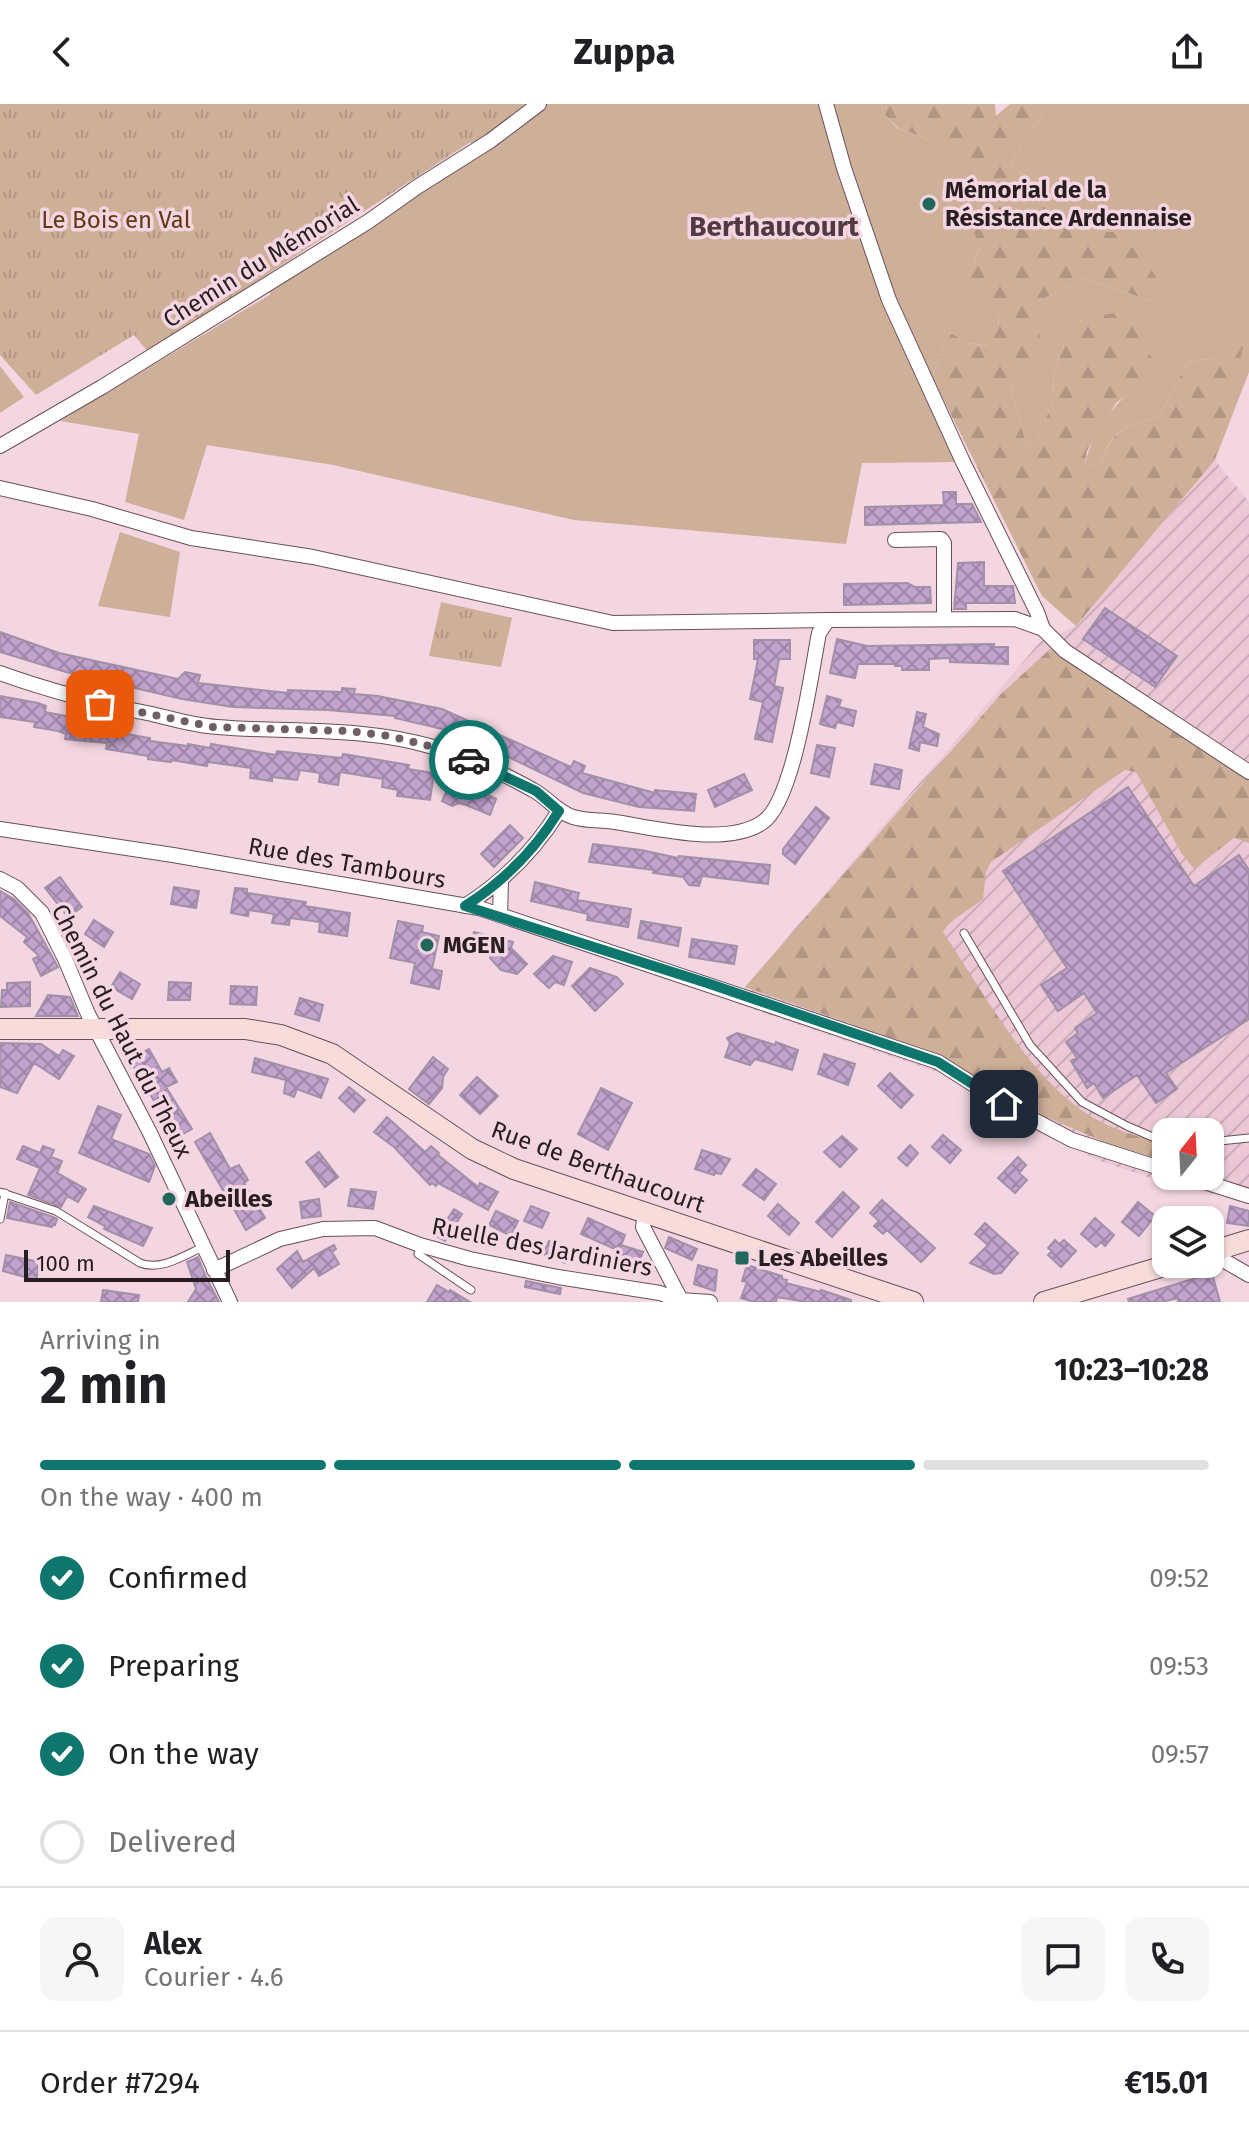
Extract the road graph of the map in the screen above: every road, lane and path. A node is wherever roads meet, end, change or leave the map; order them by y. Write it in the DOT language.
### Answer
graph roads {
  1 [pos="539,104"];
  2 [pos="826,104"];
  3 [pos="0,446"];
  4 [pos="0,488"];
  5 [pos="895,540"];
  6 [pos="944,619"];
  7 [pos="828,620"];
  8 [pos="1043,629"];
  9 [pos="0,673"];
  10 [pos="1249,772"];
  11 [pos="559,811"];
  12 [pos="0,829"];
  13 [pos="0,879"];
  14 [pos="501,880"];
  15 [pos="465,906"];
  16 [pos="500,915"];
  17 [pos="964,933"];
  18 [pos="0,1029"];
  19 [pos="97,1029"];
  20 [pos="1152,1134"];
  21 [pos="1249,1138"];
  22 [pos="1224,1141"];
  23 [pos="1152,1166"];
  24 [pos="1224,1188"];
  25 [pos="3,1193"];
  26 [pos="1249,1196"];
  27 [pos="645,1214"];
  28 [pos="0,1219"];
  29 [pos="1249,1240"];
  30 [pos="420,1245"];
  31 [pos="205,1246"];
  32 [pos="1224,1248"];
  33 [pos="1224,1261"];
  34 [pos="214,1270"];
  35 [pos="1152,1270"];
  36 [pos="1249,1275"];
  37 [pos="471,1290"];
  38 [pos="679,1301"];
  39 [pos="230,1302"];
  40 [pos="710,1302"];
  41 [pos="913,1302"];
  42 [pos="1044,1302"];
  1 -- 3 [label="street, Chemin du Mémorial"];
  2 -- 8 [label="street"];
  4 -- 7 [label="street"];
  5 -- 6 [label="street"];
  6 -- 7 [label="street"];
  6 -- 8 [label="street"];
  7 -- 11 [label="street"];
  8 -- 10 [label="street"];
  9 -- 11 [label="street"];
  11 -- 14 [label="street"];
  12 -- 15 [label="street, Rue des Tambours"];
  13 -- 19 [label="street, Chemin du Haut du Theux"];
  14 -- 15 [label="street"];
  14 -- 16 [label="street"];
  15 -- 16 [label="street, Rue des Tambours"];
  16 -- 23 [label="street, Rue des Tambours"];
  17 -- 20 [label="lane"];
  18 -- 19 [label="main road, Rue de Berthaucourt"];
  19 -- 27 [label="main road, Rue de Berthaucourt"];
  19 -- 31 [label="street, Chemin du Haut du Theux"];
  21 -- 22 [label="lane"];
  24 -- 26 [label="street"];
  25 -- 28 [label="lane"];
  25 -- 31 [label="lane"];
  27 -- 38 [label="street"];
  27 -- 41 [label="main road, Rue de Berthaucourt"];
  29 -- 32 [label="main road"];
  30 -- 34 [label="street, Ruelle des Jardiniers"];
  30 -- 37 [label="lane"];
  30 -- 38 [label="street, Ruelle des Jardiniers"];
  31 -- 34 [label="street, Chemin du Haut du Theux"];
  33 -- 36 [label="street"];
  34 -- 39 [label="street, Chemin du Haut du Theux"];
  35 -- 42 [label="main road"];
  38 -- 40 [label="street, Ruelle des Jardiniers"];
}
